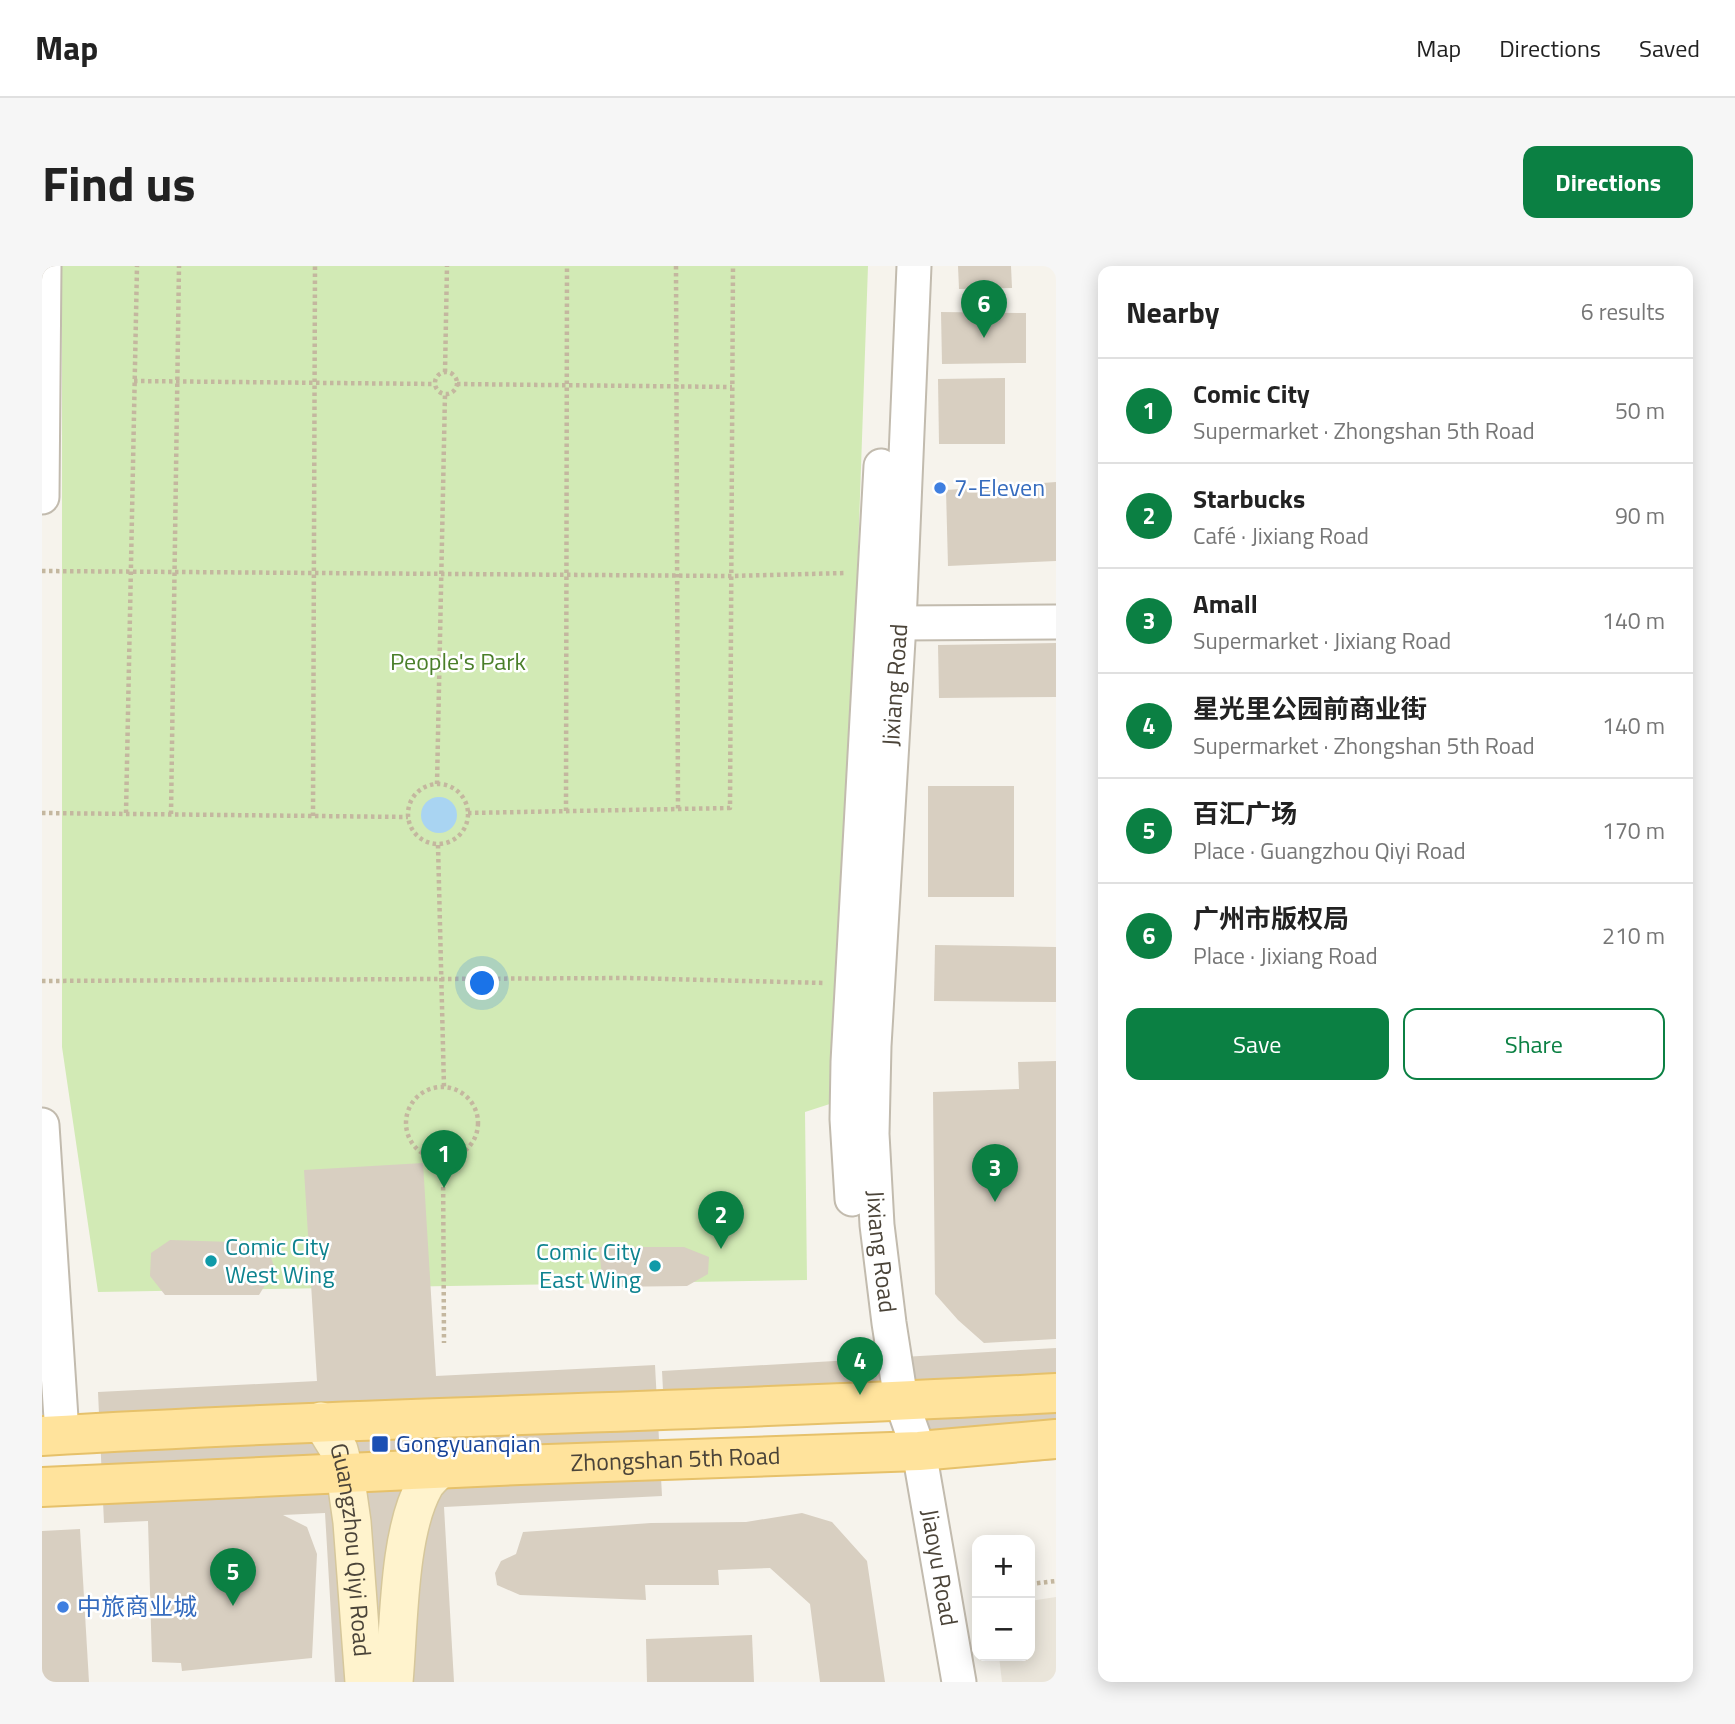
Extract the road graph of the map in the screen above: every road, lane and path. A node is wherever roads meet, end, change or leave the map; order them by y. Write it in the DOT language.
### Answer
graph roads {
  1 [pos="44,266"];
  2 [pos="137,266"];
  3 [pos="179,266"];
  4 [pos="315,266"];
  5 [pos="446,266"];
  6 [pos="567,266"];
  7 [pos="676,266"];
  8 [pos="733,266"];
  9 [pos="891,266"];
  10 [pos="914,266"];
  11 [pos="446,372"];
  12 [pos="134,381"];
  13 [pos="178,382"];
  14 [pos="315,383"];
  15 [pos="434,384"];
  16 [pos="457,384"];
  17 [pos="566,385"];
  18 [pos="677,386"];
  19 [pos="732,387"];
  20 [pos="445,394"];
  21 [pos="42,497"];
  22 [pos="42,571"];
  23 [pos="131,572"];
  24 [pos="175,573"];
  25 [pos="314,573"];
  26 [pos="826,573"];
  27 [pos="441,574"];
  28 [pos="566,575"];
  29 [pos="677,576"];
  30 [pos="731,576"];
  31 [pos="1056,605"];
  32 [pos="891,614"];
  33 [pos="1056,622"];
  34 [pos="437,784"];
  35 [pos="678,809"];
  36 [pos="566,811"];
  37 [pos="42,813"];
  38 [pos="126,813"];
  39 [pos="468,813"];
  40 [pos="171,814"];
  41 [pos="313,816"];
  42 [pos="408,817"];
  43 [pos="438,845"];
  44 [pos="441,979"];
  45 [pos="42,981"];
  46 [pos="852,984"];
  47 [pos="444,1087"];
  48 [pos="42,1125"];
  49 [pos="443,1159"];
  50 [pos="444,1343"];
  51 [pos="1056,1393"];
  52 [pos="890,1401"];
  53 [pos="321,1421"];
  54 [pos="52,1435"];
  55 [pos="1056,1439"];
  56 [pos="919,1451"];
  57 [pos="440,1469"];
  58 [pos="345,1473"];
  59 [pos="42,1487"];
  60 [pos="1056,1581"];
  61 [pos="1035,1583"];
  62 [pos="364,1682"];
  63 [pos="394,1682"];
  64 [pos="958,1682"];
  1 -- 21 [label="street"];
  2 -- 12 [label="path"];
  3 -- 13 [label="path"];
  4 -- 14 [label="path"];
  5 -- 11 [label="path"];
  6 -- 17 [label="path"];
  7 -- 18 [label="path"];
  8 -- 19 [label="path"];
  9 -- 32 [label="street, Jixiang Road"];
  10 -- 32 [label="street, Jixiang Road"];
  11 -- 15 [label="path"];
  11 -- 16 [label="path"];
  12 -- 13 [label="path"];
  12 -- 23 [label="path"];
  13 -- 14 [label="path"];
  13 -- 24 [label="path"];
  14 -- 15 [label="path"];
  14 -- 25 [label="path"];
  15 -- 20 [label="path"];
  16 -- 17 [label="path"];
  16 -- 20 [label="path"];
  17 -- 18 [label="path"];
  17 -- 28 [label="path"];
  18 -- 19 [label="path"];
  18 -- 29 [label="path"];
  19 -- 30 [label="path"];
  20 -- 27 [label="path"];
  22 -- 23 [label="path"];
  23 -- 24 [label="path"];
  23 -- 38 [label="path"];
  24 -- 25 [label="path"];
  24 -- 40 [label="path"];
  25 -- 27 [label="path"];
  25 -- 41 [label="path"];
  26 -- 30 [label="path"];
  27 -- 28 [label="path"];
  27 -- 34 [label="path"];
  28 -- 29 [label="path"];
  28 -- 36 [label="path"];
  29 -- 30 [label="path"];
  29 -- 35 [label="path"];
  30 -- 35 [label="path"];
  31 -- 32 [label="street"];
  32 -- 33 [label="street"];
  32 -- 46 [label="street, Jixiang Road"];
  32 -- 52 [label="street, Jixiang Road"];
  34 -- 39 [label="path"];
  34 -- 42 [label="path"];
  35 -- 36 [label="path"];
  36 -- 39 [label="path"];
  37 -- 38 [label="path"];
  38 -- 40 [label="path"];
  39 -- 43 [label="path"];
  40 -- 41 [label="path"];
  41 -- 42 [label="path"];
  42 -- 43 [label="path"];
  43 -- 44 [label="path"];
  44 -- 45 [label="path"];
  44 -- 46 [label="path"];
  44 -- 47 [label="path"];
  46 -- 52 [label="street, Jixiang Road"];
  47 -- 49 [label="path"];
  47 -- 49 [label="path"];
  48 -- 54 [label="street"];
  49 -- 50 [label="path"];
  51 -- 52 [label="main road, Zhongshan 5th Road"];
  52 -- 53 [label="main road, Zhongshan 5th Road"];
  52 -- 56 [label="street, Jixiang Road"];
  53 -- 54 [label="main road, Zhongshan 5th Road"];
  53 -- 58 [label="main road, Guangzhou Qiyi Road"];
  55 -- 56 [label="main road, Zhongshan 5th Road"];
  56 -- 57 [label="main road, Zhongshan 5th Road"];
  56 -- 64 [label="street, Jiaoyu Road"];
  57 -- 58 [label="main road, Zhongshan 5th Road"];
  57 -- 63 [label="main road, Guangzhou Qiyi Road"];
  58 -- 59 [label="main road, Zhongshan 5th Road"];
  58 -- 62 [label="main road, Guangzhou Qiyi Road"];
  60 -- 61 [label="path"];
}
